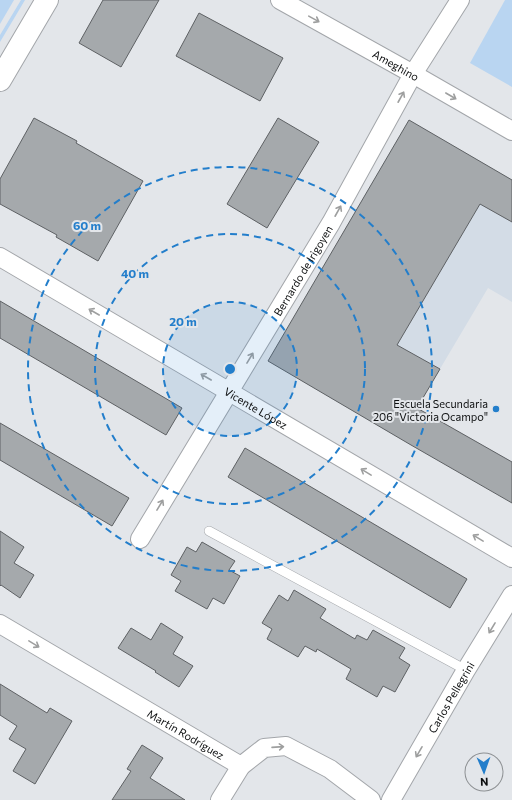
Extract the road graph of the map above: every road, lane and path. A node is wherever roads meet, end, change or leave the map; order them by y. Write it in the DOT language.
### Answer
graph roads {
  1 [pos="47,0"];
  2 [pos="280,0"];
  3 [pos="460,0"];
  4 [pos="413,74"];
  5 [pos="0,80"];
  6 [pos="512,131"];
  7 [pos="0,257"];
  8 [pos="230,391"];
  9 [pos="209,531"];
  10 [pos="140,539"];
  11 [pos="512,558"];
  12 [pos="512,595"];
  13 [pos="0,624"];
  14 [pos="466,670"];
  15 [pos="241,766"];
  16 [pos="220,800"];
  17 [pos="371,800"];
  18 [pos="391,800"];
  1 -- 5 [label="main road"];
  2 -- 4 [label="street, Ameghino, one-way"];
  3 -- 4 [label="street, Bernardo de Irigoyen"];
  4 -- 6 [label="street, Ameghino, one-way"];
  8 -- 4 [label="street, Bernardo de Irigoyen, one-way"];
  8 -- 7 [label="street, Vicente López, one-way"];
  10 -- 8 [label="street, Bernardo de Irigoyen, one-way"];
  11 -- 8 [label="street, Vicente López, one-way"];
  9 -- 14 [label="lane"];
  12 -- 14 [label="street, Carlos Pellegrini, one-way"];
  13 -- 15 [label="street, Martín Rodríguez, one-way"];
  14 -- 18 [label="street, Carlos Pellegrini, one-way"];
  15 -- 16 [label="street"];
  15 -- 17 [label="street, one-way"];
}
